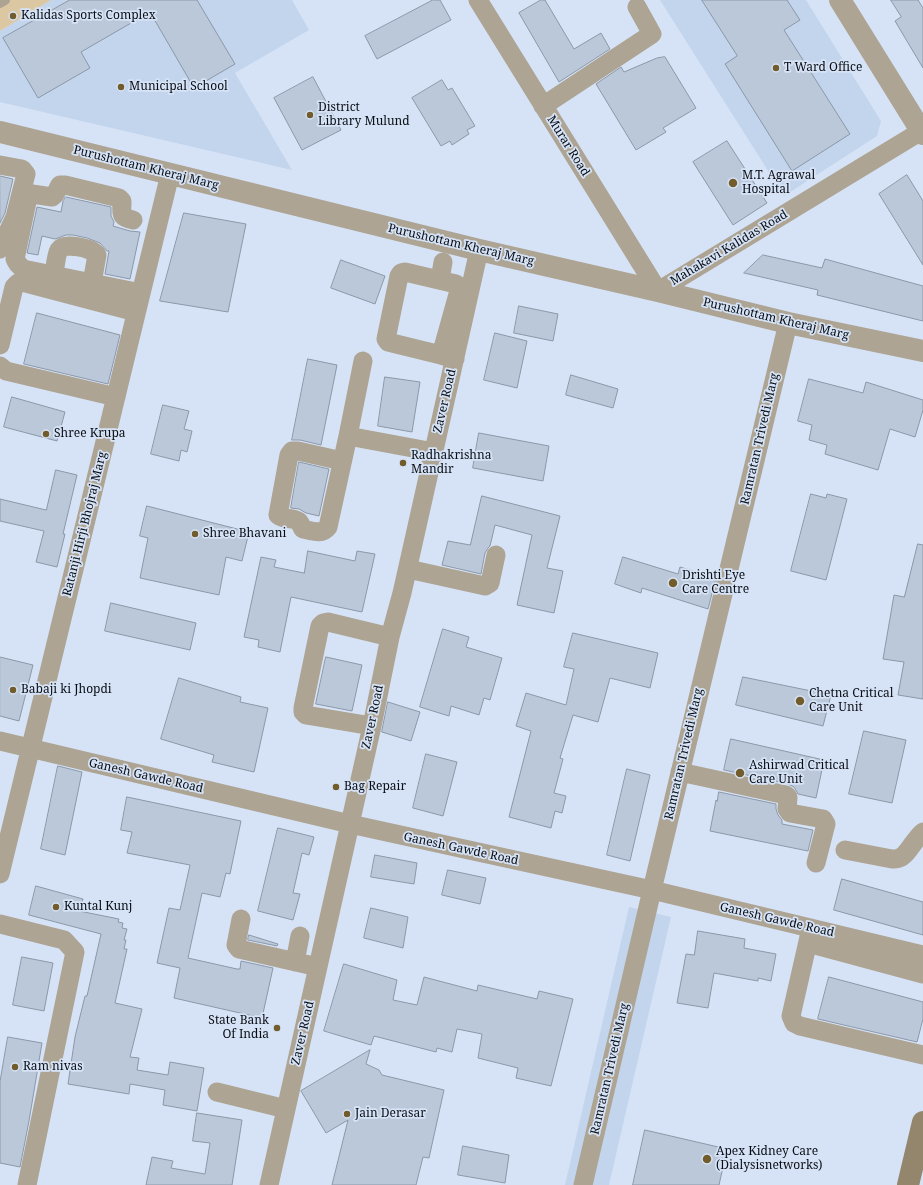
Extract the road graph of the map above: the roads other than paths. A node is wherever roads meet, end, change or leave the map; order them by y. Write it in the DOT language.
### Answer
graph roads {
  1 [pos="5,0"];
  2 [pos="478,0"];
  3 [pos="840,0"];
  4 [pos="0,3"];
  5 [pos="637,7"];
  6 [pos="543,106"];
  7 [pos="0,132"];
  8 [pos="922,132"];
  9 [pos="0,165"];
  10 [pos="170,174"];
  11 [pos="133,220"];
  12 [pos="0,249"];
  13 [pos="480,250"];
  14 [pos="54,275"];
  15 [pos="92,283"];
  16 [pos="0,284"];
  17 [pos="658,291"];
  18 [pos="141,293"];
  19 [pos="0,304"];
  20 [pos="136,312"];
  21 [pos="458,317"];
  22 [pos="788,323"];
  23 [pos="0,345"];
  24 [pos="923,352"];
  25 [pos="448,357"];
  26 [pos="363,361"];
  27 [pos="0,366"];
  28 [pos="116,398"];
  29 [pos="348,436"];
  30 [pos="434,452"];
  31 [pos="342,460"];
  32 [pos="496,555"];
  33 [pos="408,569"];
  34 [pos="390,637"];
  35 [pos="372,726"];
  36 [pos="0,741"];
  37 [pos="30,748"];
  38 [pos="680,772"];
  39 [pos="350,824"];
  40 [pos="923,832"];
  41 [pos="845,850"];
  42 [pos="816,864"];
  43 [pos="0,874"];
  44 [pos="652,890"];
  45 [pos="241,919"];
  46 [pos="0,924"];
  47 [pos="809,935"];
  48 [pos="300,936"];
  49 [pos="923,955"];
  50 [pos="295,962"];
  51 [pos="318,967"];
  52 [pos="923,974"];
  53 [pos="923,1054"];
  54 [pos="217,1092"];
  55 [pos="286,1109"];
  56 [pos="923,1122"];
  57 [pos="27,1185"];
  58 [pos="269,1185"];
  59 [pos="583,1185"];
  60 [pos="908,1185"];
  1 -- 4 [label="lane"];
  2 -- 6 [label="street, Murar Road"];
  3 -- 8 [label="street"];
  5 -- 6 [label="street"];
  6 -- 17 [label="street, Murar Road"];
  7 -- 10 [label="street, Purushottam Kheraj Marg"];
  8 -- 17 [label="street, Mahakavi Kalidas Road"];
  9 -- 12 [label="street"];
  10 -- 13 [label="street, Purushottam Kheraj Marg"];
  10 -- 18 [label="street, Ratanji Hirji Bhojraj Marg"];
  11 -- 14 [label="street"];
  13 -- 17 [label="street, Purushottam Kheraj Marg"];
  13 -- 21 [label="street, Zaver Road"];
  14 -- 15 [label="street"];
  14 -- 15 [label="street"];
  15 -- 18 [label="street"];
  16 -- 19 [label="street"];
  17 -- 22 [label="street, Purushottam Kheraj Marg"];
  18 -- 20 [label="street, Ratanji Hirji Bhojraj Marg"];
  20 -- 23 [label="street"];
  20 -- 28 [label="street, Ratanji Hirji Bhojraj Marg"];
  21 -- 25 [label="street, Zaver Road"];
  21 -- 25 [label="street"];
  22 -- 24 [label="street, Purushottam Kheraj Marg"];
  22 -- 38 [label="street, Ramratan Trivedi Marg"];
  25 -- 30 [label="street, Zaver Road"];
  26 -- 29 [label="street"];
  27 -- 28 [label="street"];
  28 -- 37 [label="street, Ratanji Hirji Bhojraj Marg"];
  29 -- 30 [label="street"];
  29 -- 31 [label="street"];
  30 -- 33 [label="street, Zaver Road"];
  31 -- 31 [label="street"];
  32 -- 33 [label="street"];
  33 -- 34 [label="street, Zaver Road"];
  34 -- 35 [label="street, Zaver Road"];
  34 -- 35 [label="street"];
  35 -- 39 [label="street, Zaver Road"];
  36 -- 37 [label="street, Ganesh Gawde Road"];
  37 -- 39 [label="street, Ganesh Gawde Road"];
  37 -- 43 [label="street, Ratanji Hirji Bhojraj Marg"];
  38 -- 42 [label="street"];
  38 -- 44 [label="street, Ramratan Trivedi Marg"];
  39 -- 44 [label="street, Ganesh Gawde Road"];
  39 -- 51 [label="street, Zaver Road"];
  40 -- 41 [label="street"];
  44 -- 47 [label="street, Ganesh Gawde Road"];
  44 -- 59 [label="street, Ramratan Trivedi Marg"];
  45 -- 50 [label="street"];
  46 -- 57 [label="street"];
  47 -- 49 [label="street, Ganesh Gawde Road"];
  47 -- 52 [label="street"];
  47 -- 53 [label="street"];
  48 -- 50 [label="street"];
  50 -- 51 [label="street"];
  51 -- 55 [label="street, Zaver Road"];
  54 -- 55 [label="street"];
  55 -- 58 [label="street, Zaver Road"];
  56 -- 60 [label="main road"];
}
